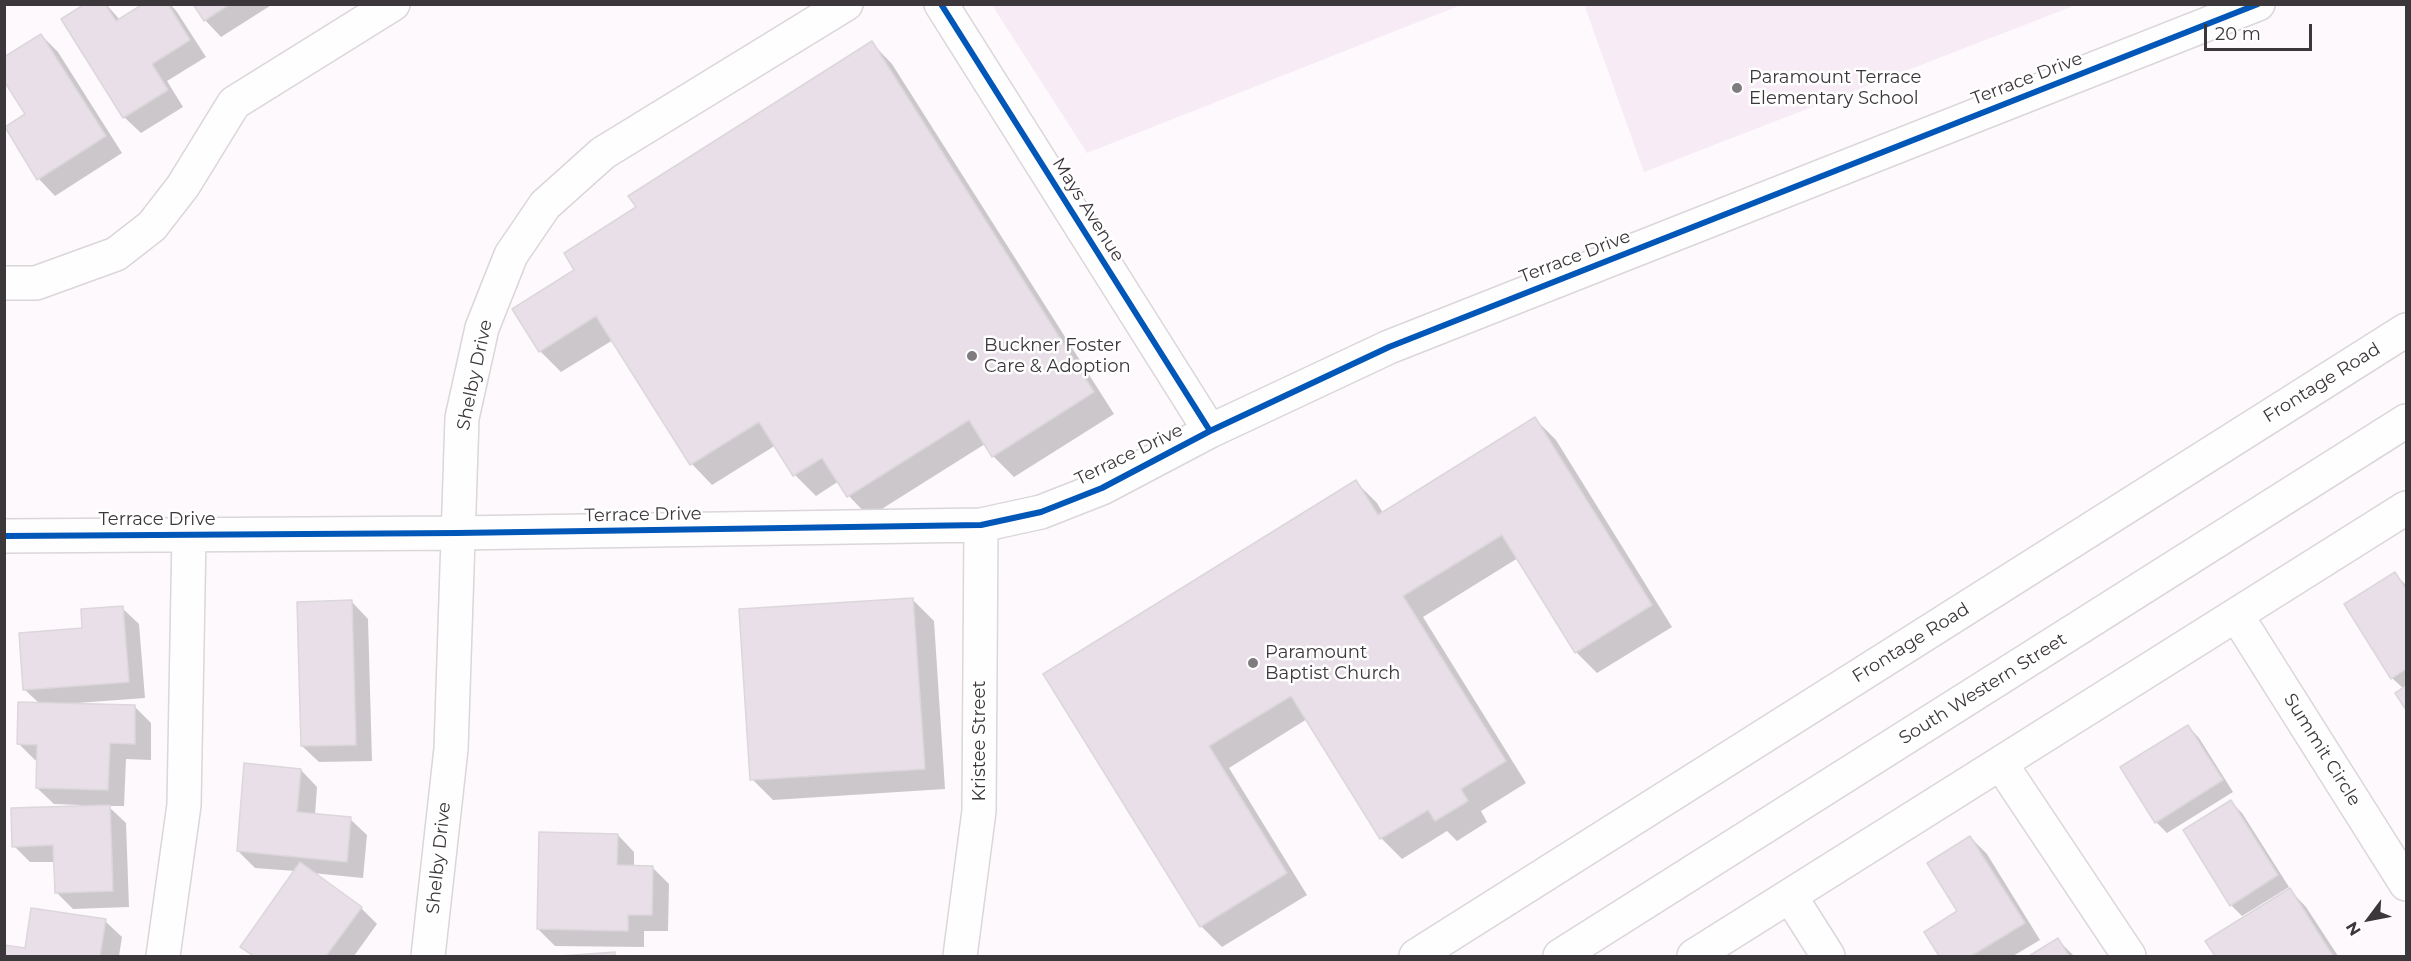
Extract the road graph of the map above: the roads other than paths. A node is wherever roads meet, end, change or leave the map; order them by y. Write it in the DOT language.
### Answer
graph roads {
  1 [pos="393,4"];
  2 [pos="846,4"];
  3 [pos="940,4"];
  4 [pos="2258,4"];
  5 [pos="4,283"];
  6 [pos="2406,330"];
  7 [pos="2406,421"];
  8 [pos="1210,431"];
  9 [pos="2406,508"];
  10 [pos="981,525"];
  11 [pos="457,533"];
  12 [pos="189,535"];
  13 [pos="4,536"];
  14 [pos="2237,616"];
  15 [pos="2001,764"];
  16 [pos="2406,884"];
  17 [pos="1790,896"];
  18 [pos="163,957"];
  19 [pos="428,957"];
  20 [pos="960,957"];
  21 [pos="1416,957"];
  22 [pos="1560,957"];
  23 [pos="1694,957"];
  24 [pos="1828,957"];
  25 [pos="2129,957"];
  1 -- 5 [label="street"];
  2 -- 11 [label="street, Shelby Drive"];
  3 -- 8 [label="street, Mays Avenue"];
  4 -- 8 [label="street, Terrace Drive"];
  6 -- 21 [label="street, Frontage Road"];
  7 -- 22 [label="street, South Western Street"];
  8 -- 10 [label="street, Terrace Drive"];
  9 -- 14 [label="street"];
  10 -- 11 [label="street, Terrace Drive"];
  10 -- 20 [label="street, Kristee Street"];
  11 -- 12 [label="street, Terrace Drive"];
  11 -- 19 [label="street, Shelby Drive"];
  12 -- 13 [label="street, Terrace Drive"];
  12 -- 18 [label="street"];
  14 -- 15 [label="street"];
  14 -- 16 [label="street, Summit Circle"];
  15 -- 17 [label="street"];
  15 -- 25 [label="street"];
  17 -- 23 [label="street"];
  17 -- 24 [label="street"];
}
